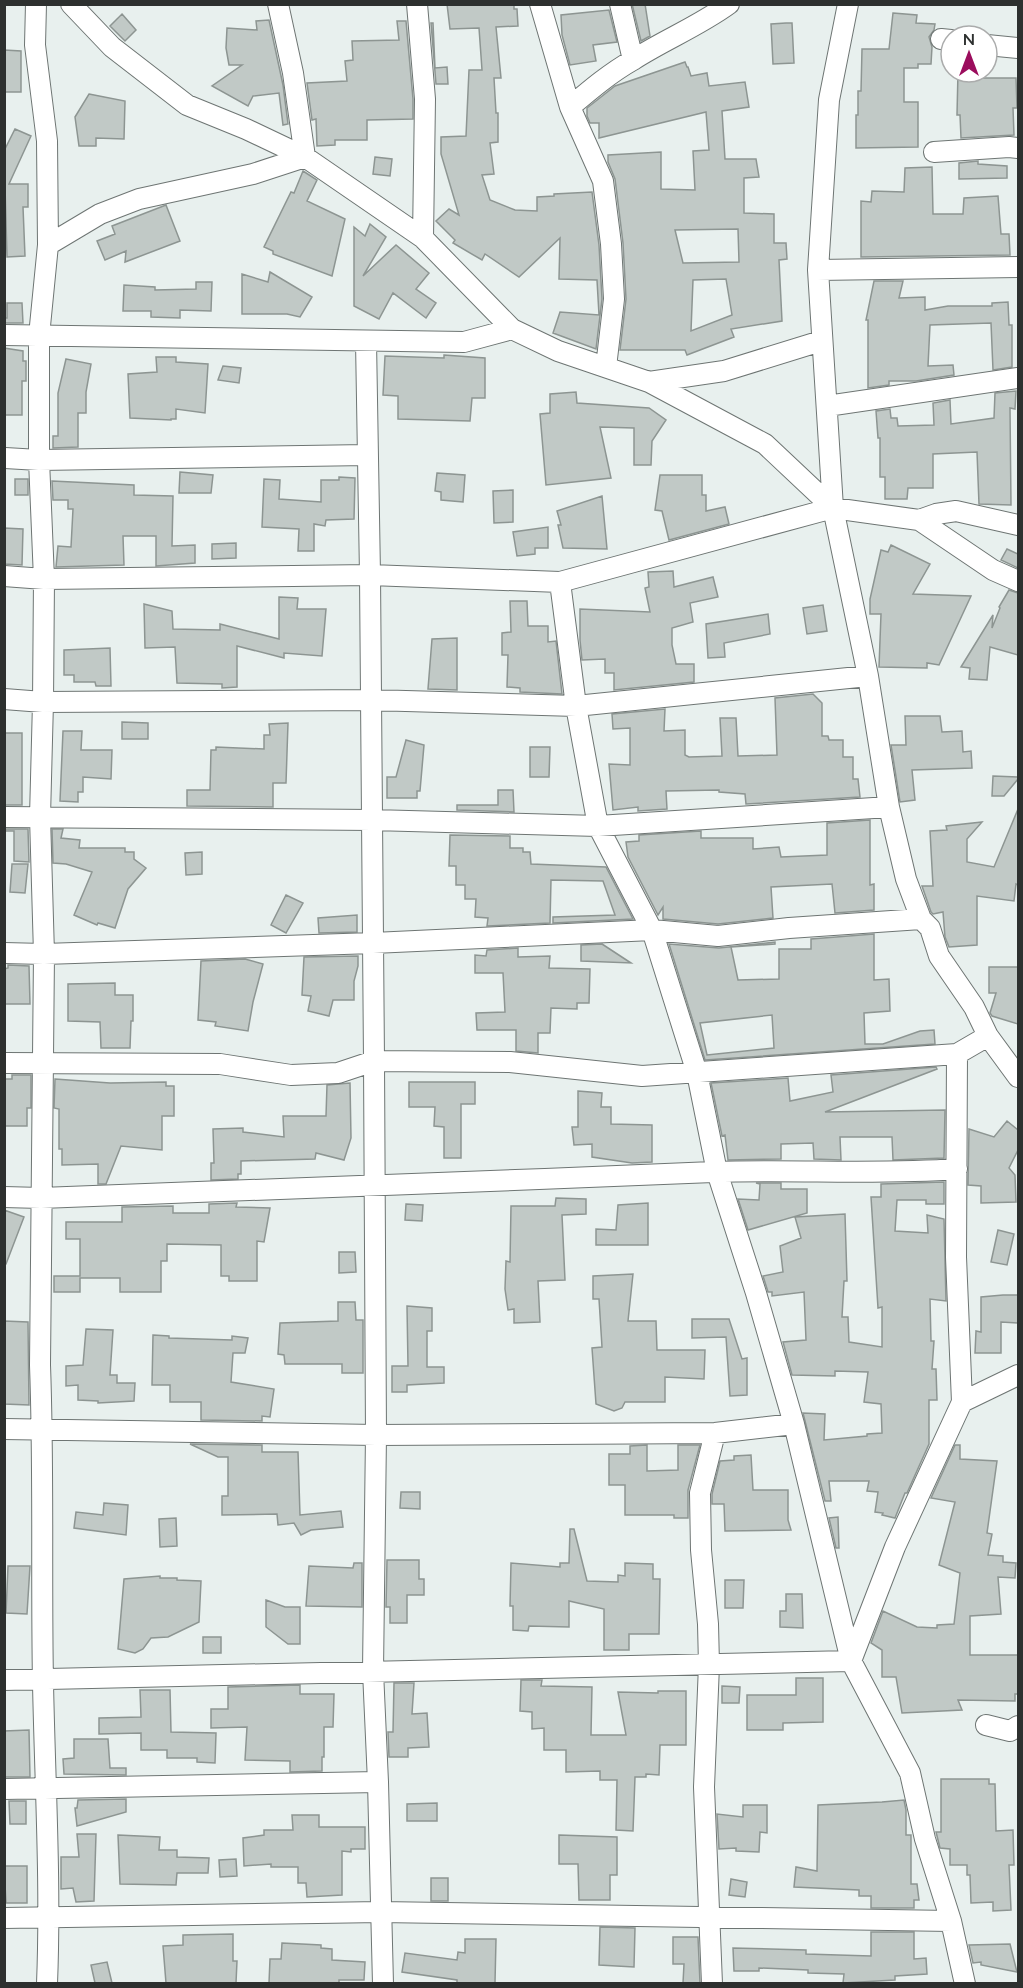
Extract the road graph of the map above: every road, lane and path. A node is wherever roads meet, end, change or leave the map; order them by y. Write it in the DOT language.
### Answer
graph roads {
  1 [pos="36,4"];
  2 [pos="70,4"];
  3 [pos="278,4"];
  4 [pos="417,4"];
  5 [pos="540,4"];
  6 [pos="621,4"];
  7 [pos="848,4"];
  8 [pos="720,8"];
  9 [pos="999,46"];
  10 [pos="1018,48"];
  11 [pos="633,60"];
  12 [pos="570,107"];
  13 [pos="1018,148"];
  14 [pos="934,152"];
  15 [pos="305,157"];
  16 [pos="423,238"];
  17 [pos="48,245"];
  18 [pos="1018,267"];
  19 [pos="818,270"];
  20 [pos="512,329"];
  21 [pos="4,335"];
  22 [pos="39,336"];
  23 [pos="366,341"];
  24 [pos="821,341"];
  25 [pos="606,367"];
  26 [pos="1018,378"];
  27 [pos="649,382"];
  28 [pos="827,406"];
  29 [pos="367,455"];
  30 [pos="5,458"];
  31 [pos="39,460"];
  32 [pos="832,508"];
  33 [pos="919,520"];
  34 [pos="1018,525"];
  35 [pos="370,575"];
  36 [pos="4,576"];
  37 [pos="44,579"];
  38 [pos="1018,581"];
  39 [pos="560,582"];
  40 [pos="868,676"];
  41 [pos="4,699"];
  42 [pos="371,700"];
  43 [pos="44,702"];
  44 [pos="576,706"];
  45 [pos="889,807"];
  46 [pos="40,817"];
  47 [pos="4,818"];
  48 [pos="372,820"];
  49 [pos="598,826"];
  50 [pos="921,919"];
  51 [pos="652,930"];
  52 [pos="373,943"];
  53 [pos="4,953"];
  54 [pos="44,954"];
  55 [pos="988,1036"];
  56 [pos="957,1054"];
  57 [pos="374,1061"];
  58 [pos="4,1063"];
  59 [pos="43,1063"];
  60 [pos="697,1073"];
  61 [pos="1018,1077"];
  62 [pos="957,1169"];
  63 [pos="717,1172"];
  64 [pos="374,1187"];
  65 [pos="4,1197"];
  66 [pos="41,1198"];
  67 [pos="1018,1375"];
  68 [pos="962,1402"];
  69 [pos="794,1424"];
  70 [pos="4,1429"];
  71 [pos="42,1430"];
  72 [pos="715,1433"];
  73 [pos="376,1435"];
  74 [pos="851,1661"];
  75 [pos="709,1665"];
  76 [pos="373,1671"];
  77 [pos="4,1680"];
  78 [pos="43,1680"];
  79 [pos="986,1725"];
  80 [pos="1018,1726"];
  81 [pos="378,1782"];
  82 [pos="4,1789"];
  83 [pos="45,1789"];
  84 [pos="380,1912"];
  85 [pos="711,1916"];
  86 [pos="4,1918"];
  87 [pos="50,1918"];
  88 [pos="951,1920"];
  89 [pos="47,1983"];
  90 [pos="383,1983"];
  91 [pos="712,1983"];
  92 [pos="965,1983"];
  1 -- 17 [label="street"];
  2 -- 15 [label="street"];
  3 -- 15 [label="street"];
  4 -- 16 [label="street"];
  5 -- 12 [label="street"];
  6 -- 11 [label="street"];
  7 -- 19 [label="street"];
  8 -- 11 [label="street"];
  9 -- 10 [label="street"];
  11 -- 12 [label="street"];
  12 -- 25 [label="street"];
  13 -- 14 [label="street"];
  15 -- 16 [label="street"];
  15 -- 17 [label="street"];
  16 -- 20 [label="street"];
  17 -- 22 [label="street"];
  18 -- 19 [label="street"];
  19 -- 24 [label="street"];
  20 -- 23 [label="street"];
  20 -- 25 [label="street"];
  21 -- 22 [label="street"];
  22 -- 23 [label="street"];
  22 -- 31 [label="street"];
  23 -- 29 [label="street"];
  24 -- 27 [label="street"];
  24 -- 28 [label="street"];
  25 -- 27 [label="street"];
  26 -- 28 [label="street"];
  27 -- 32 [label="street"];
  28 -- 32 [label="street"];
  29 -- 31 [label="street"];
  29 -- 35 [label="street"];
  30 -- 31 [label="street"];
  31 -- 37 [label="street"];
  32 -- 33 [label="street"];
  32 -- 39 [label="street"];
  32 -- 40 [label="street"];
  33 -- 34 [label="street"];
  33 -- 38 [label="street"];
  35 -- 37 [label="street"];
  35 -- 39 [label="street"];
  35 -- 42 [label="street"];
  36 -- 37 [label="street"];
  37 -- 43 [label="street"];
  39 -- 44 [label="street"];
  40 -- 44 [label="street"];
  40 -- 45 [label="street"];
  41 -- 43 [label="street"];
  42 -- 43 [label="street"];
  42 -- 44 [label="street"];
  42 -- 48 [label="street"];
  43 -- 46 [label="street"];
  44 -- 49 [label="street"];
  45 -- 49 [label="street"];
  45 -- 50 [label="street"];
  46 -- 47 [label="street"];
  46 -- 48 [label="street"];
  46 -- 54 [label="street"];
  48 -- 49 [label="street"];
  48 -- 52 [label="street"];
  49 -- 51 [label="street"];
  50 -- 51 [label="street"];
  50 -- 55 [label="street"];
  51 -- 52 [label="street"];
  51 -- 60 [label="street"];
  52 -- 54 [label="street"];
  52 -- 57 [label="street"];
  53 -- 54 [label="street"];
  54 -- 59 [label="street"];
  55 -- 56 [label="street"];
  55 -- 61 [label="street"];
  56 -- 60 [label="street"];
  56 -- 62 [label="street"];
  57 -- 59 [label="street"];
  57 -- 60 [label="street"];
  57 -- 64 [label="street"];
  58 -- 59 [label="street"];
  59 -- 66 [label="street"];
  60 -- 63 [label="street"];
  62 -- 63 [label="street"];
  62 -- 68 [label="street"];
  63 -- 64 [label="street"];
  63 -- 69 [label="street"];
  64 -- 66 [label="street"];
  64 -- 73 [label="street"];
  65 -- 66 [label="street"];
  66 -- 71 [label="street"];
  67 -- 68 [label="street"];
  68 -- 74 [label="street"];
  69 -- 72 [label="street"];
  69 -- 74 [label="street"];
  70 -- 71 [label="street"];
  71 -- 73 [label="street"];
  71 -- 78 [label="street"];
  72 -- 73 [label="street"];
  72 -- 75 [label="street"];
  73 -- 76 [label="street"];
  74 -- 75 [label="street"];
  74 -- 88 [label="street"];
  75 -- 76 [label="street"];
  75 -- 85 [label="street"];
  76 -- 78 [label="street"];
  76 -- 81 [label="street"];
  77 -- 78 [label="street"];
  78 -- 83 [label="street"];
  79 -- 80 [label="street"];
  81 -- 83 [label="street"];
  81 -- 84 [label="street"];
  82 -- 83 [label="street"];
  83 -- 87 [label="street"];
  84 -- 85 [label="street"];
  84 -- 87 [label="street"];
  84 -- 90 [label="street"];
  85 -- 88 [label="street"];
  85 -- 91 [label="street"];
  86 -- 87 [label="street"];
  87 -- 89 [label="street"];
  88 -- 92 [label="street"];
}
